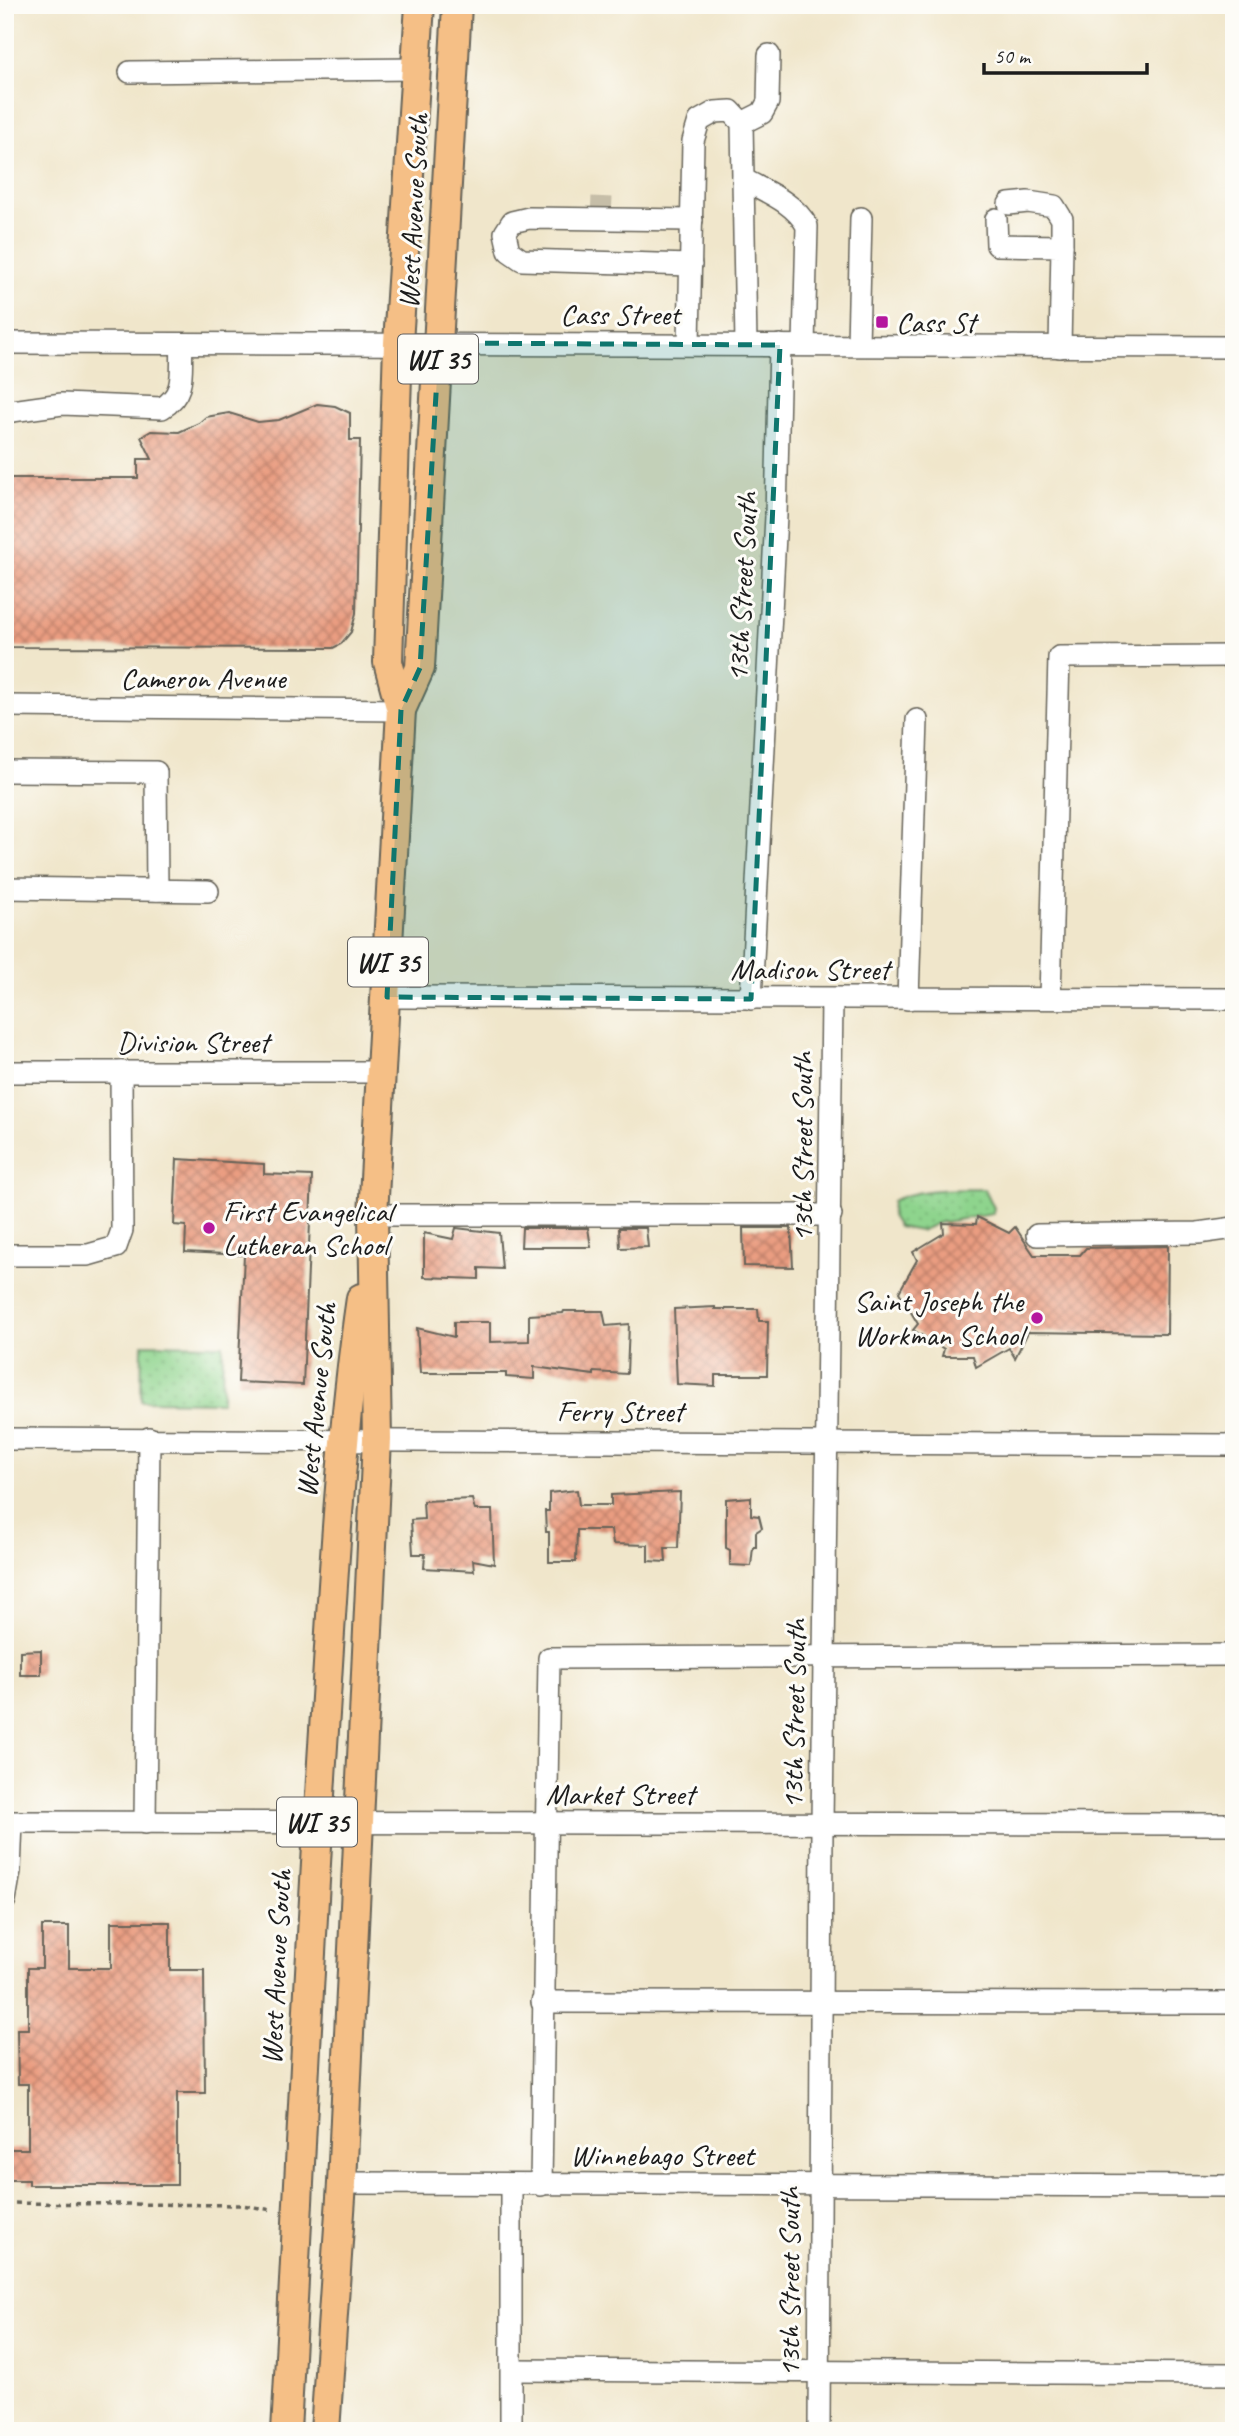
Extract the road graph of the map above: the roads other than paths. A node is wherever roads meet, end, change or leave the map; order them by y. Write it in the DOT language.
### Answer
graph roads {
  1 [pos="420,5"];
  2 [pos="457,5"];
  3 [pos="769,55"];
  4 [pos="417,69"];
  5 [pos="130,72"];
  6 [pos="742,123"];
  7 [pos="743,179"];
  8 [pos="608,212"];
  9 [pos="861,218"];
  10 [pos="570,219"];
  11 [pos="692,220"];
  12 [pos="1062,246"];
  13 [pos="691,265"];
  14 [pos="5,343"];
  15 [pos="398,343"];
  16 [pos="439,343"];
  17 [pos="182,344"];
  18 [pos="689,344"];
  19 [pos="746,345"];
  20 [pos="780,345"];
  21 [pos="804,345"];
  22 [pos="858,345"];
  23 [pos="1060,347"];
  24 [pos="1234,347"];
  25 [pos="5,412"];
  26 [pos="1234,656"];
  27 [pos="5,706"];
  28 [pos="401,709"];
  29 [pos="917,720"];
  30 [pos="5,771"];
  31 [pos="5,888"];
  32 [pos="158,890"];
  33 [pos="208,891"];
  34 [pos="387,998"];
  35 [pos="1050,998"];
  36 [pos="751,999"];
  37 [pos="832,999"];
  38 [pos="908,999"];
  39 [pos="1234,999"];
  40 [pos="5,1072"];
  41 [pos="121,1072"];
  42 [pos="382,1072"];
  43 [pos="373,1215"];
  44 [pos="831,1215"];
  45 [pos="1234,1228"];
  46 [pos="1037,1235"];
  47 [pos="5,1255"];
  48 [pos="149,1438"];
  49 [pos="5,1439"];
  50 [pos="343,1439"];
  51 [pos="377,1440"];
  52 [pos="829,1443"];
  53 [pos="1234,1446"];
  54 [pos="825,1656"];
  55 [pos="1234,1656"];
  56 [pos="317,1821"];
  57 [pos="358,1821"];
  58 [pos="8,1822"];
  59 [pos="145,1822"];
  60 [pos="544,1824"];
  61 [pos="822,1824"];
  62 [pos="1234,1824"];
  63 [pos="5,1897"];
  64 [pos="542,2002"];
  65 [pos="821,2002"];
  66 [pos="1234,2003"];
  67 [pos="342,2183"];
  68 [pos="511,2184"];
  69 [pos="541,2185"];
  70 [pos="819,2186"];
  71 [pos="1234,2186"];
  72 [pos="512,2370"];
  73 [pos="819,2371"];
  74 [pos="1234,2374"];
  75 [pos="286,2431"];
  76 [pos="326,2431"];
  77 [pos="510,2431"];
  78 [pos="819,2431"];
  1 -- 4 [label="main road, West Avenue South / WI 35"];
  2 -- 16 [label="main road, West Avenue South / WI 35"];
  3 -- 6 [label="street"];
  4 -- 5 [label="street"];
  4 -- 15 [label="main road, West Avenue South / WI 35"];
  6 -- 7 [label="street"];
  6 -- 11 [label="street"];
  7 -- 19 [label="street"];
  7 -- 21 [label="street"];
  8 -- 10 [label="street"];
  8 -- 10 [label="street"];
  8 -- 11 [label="street"];
  9 -- 22 [label="street"];
  10 -- 13 [label="street"];
  11 -- 13 [label="street"];
  12 -- 12 [label="street"];
  12 -- 23 [label="street"];
  13 -- 18 [label="street"];
  14 -- 17 [label="street, Cass Street"];
  15 -- 16 [label="street, Cass Street"];
  15 -- 17 [label="street, Cass Street"];
  15 -- 28 [label="main road, West Avenue South / WI 35"];
  16 -- 18 [label="street, Cass Street"];
  16 -- 28 [label="main road, West Avenue South / WI 35"];
  17 -- 25 [label="street"];
  18 -- 19 [label="street, Cass Street"];
  19 -- 20 [label="street, Cass Street"];
  20 -- 21 [label="street, Cass Street"];
  20 -- 36 [label="street, 13th Street South"];
  21 -- 22 [label="street, Cass Street"];
  22 -- 23 [label="street, Cass Street"];
  23 -- 24 [label="street, Cass Street"];
  26 -- 35 [label="street"];
  27 -- 28 [label="street, Cameron Avenue"];
  28 -- 34 [label="main road, West Avenue South / WI 35"];
  29 -- 38 [label="street"];
  30 -- 32 [label="street"];
  31 -- 32 [label="street"];
  32 -- 33 [label="street"];
  34 -- 36 [label="street, Madison Street"];
  34 -- 42 [label="main road, West Avenue South / WI 35"];
  35 -- 38 [label="street, Madison Street"];
  35 -- 39 [label="street, Madison Street"];
  36 -- 37 [label="street, Madison Street"];
  37 -- 38 [label="street, Madison Street"];
  37 -- 44 [label="street, 13th Street South"];
  40 -- 41 [label="street, Division Street"];
  41 -- 42 [label="street, Division Street"];
  41 -- 47 [label="street"];
  42 -- 43 [label="main road, West Avenue South / WI 35"];
  43 -- 44 [label="street"];
  43 -- 50 [label="main road, West Avenue South / WI 35"];
  43 -- 51 [label="main road, West Avenue South / WI 35"];
  44 -- 52 [label="street, 13th Street South"];
  45 -- 46 [label="street"];
  48 -- 49 [label="street, Ferry Street"];
  48 -- 50 [label="street, Ferry Street"];
  48 -- 59 [label="street"];
  50 -- 51 [label="street, Ferry Street"];
  50 -- 56 [label="main road, West Avenue South / WI 35"];
  51 -- 52 [label="street, Ferry Street"];
  51 -- 57 [label="main road, West Avenue South / WI 35"];
  52 -- 53 [label="street, Ferry Street"];
  52 -- 54 [label="street, 13th Street South"];
  54 -- 55 [label="street"];
  54 -- 60 [label="street"];
  54 -- 61 [label="street, 13th Street South"];
  56 -- 57 [label="street, Market Street"];
  56 -- 59 [label="street, Market Street"];
  56 -- 75 [label="main road, West Avenue South / WI 35"];
  57 -- 60 [label="street, Market Street"];
  57 -- 67 [label="main road, West Avenue South / WI 35"];
  58 -- 59 [label="street, Market Street"];
  58 -- 63 [label="street"];
  60 -- 61 [label="street, Market Street"];
  60 -- 64 [label="street"];
  61 -- 62 [label="street, Market Street"];
  61 -- 65 [label="street, 13th Street South"];
  64 -- 65 [label="street"];
  64 -- 69 [label="street"];
  65 -- 66 [label="street"];
  65 -- 70 [label="street, 13th Street South"];
  67 -- 68 [label="street, Winnebago Street"];
  67 -- 76 [label="main road, West Avenue South / WI 35"];
  68 -- 69 [label="street, Winnebago Street"];
  68 -- 72 [label="street"];
  69 -- 70 [label="street, Winnebago Street"];
  70 -- 71 [label="street, Winnebago Street"];
  70 -- 73 [label="street, 13th Street South"];
  72 -- 73 [label="street"];
  72 -- 77 [label="street"];
  73 -- 74 [label="street"];
  73 -- 78 [label="street, 13th Street South"];
}
